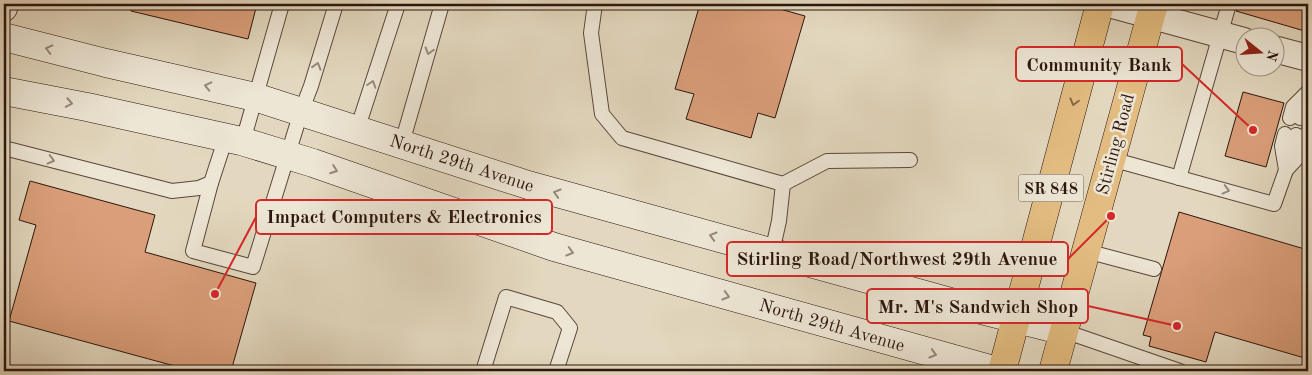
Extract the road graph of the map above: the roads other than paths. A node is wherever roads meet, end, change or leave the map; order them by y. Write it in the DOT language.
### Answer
graph roads {
  1 [pos="5,4"];
  2 [pos="282,4"];
  3 [pos="336,4"];
  4 [pos="398,4"];
  5 [pos="442,4"];
  6 [pos="595,4"];
  7 [pos="1100,4"];
  8 [pos="1109,4"];
  9 [pos="1229,4"];
  10 [pos="4,8"];
  11 [pos="1152,9"];
  12 [pos="4,37"];
  13 [pos="1232,37"];
  14 [pos="1284,52"];
  15 [pos="1308,58"];
  16 [pos="4,91"];
  17 [pos="1308,93"];
  18 [pos="255,97"];
  19 [pos="301,112"];
  20 [pos="1295,118"];
  21 [pos="357,130"];
  22 [pos="1296,134"];
  23 [pos="234,139"];
  24 [pos="402,143"];
  25 [pos="4,148"];
  26 [pos="1304,151"];
  27 [pos="287,155"];
  28 [pos="910,160"];
  29 [pos="1111,160"];
  30 [pos="1286,170"];
  31 [pos="1179,178"];
  32 [pos="211,183"];
  33 [pos="782,184"];
  34 [pos="1086,250"];
  35 [pos="772,252"];
  36 [pos="1154,269"];
  37 [pos="1016,319"];
  38 [pos="1064,331"];
  39 [pos="1171,370"];
  40 [pos="483,371"];
  41 [pos="556,371"];
  42 [pos="997,371"];
  43 [pos="1002,371"];
  44 [pos="1053,371"];
  1 -- 10 [label="street"];
  2 -- 18 [label="lane"];
  19 -- 3 [label="lane, one-way"];
  21 -- 4 [label="lane, one-way"];
  5 -- 24 [label="lane, one-way"];
  6 -- 33 [label="lane"];
  7 -- 37 [label="main road, SR 848, one-way"];
  8 -- 11 [label="street"];
  9 -- 13 [label="lane"];
  11 -- 13 [label="street"];
  11 -- 29 [label="main road, Stirling Road / SR 848"];
  18 -- 12 [label="street, North 29th Avenue, one-way"];
  13 -- 31 [label="lane"];
  14 -- 15 [label="street"];
  16 -- 23 [label="street, North 29th Avenue, one-way"];
  17 -- 20 [label="lane"];
  18 -- 19 [label="street, North 29th Avenue"];
  18 -- 23 [label="lane"];
  19 -- 21 [label="street, North 29th Avenue"];
  19 -- 27 [label="lane"];
  21 -- 24 [label="street, North 29th Avenue"];
  22 -- 26 [label="lane"];
  22 -- 30 [label="lane"];
  23 -- 27 [label="street, North 29th Avenue"];
  23 -- 32 [label="lane"];
  35 -- 24 [label="street, North 29th Avenue, one-way"];
  25 -- 32 [label="lane, one-way"];
  26 -- 30 [label="lane"];
  27 -- 32 [label="lane"];
  27 -- 42 [label="street, North 29th Avenue, one-way"];
  28 -- 33 [label="lane"];
  29 -- 31 [label="lane"];
  29 -- 34 [label="main road, Stirling Road / SR 848"];
  31 -- 30 [label="lane, one-way"];
  33 -- 35 [label="lane"];
  34 -- 36 [label="lane"];
  34 -- 38 [label="main road, Stirling Road / SR 848"];
  35 -- 37 [label="street, North 29th Avenue"];
  37 -- 38 [label="street, North 29th Avenue"];
  37 -- 43 [label="main road, SR 848"];
  38 -- 39 [label="lane"];
  38 -- 44 [label="main road, Stirling Road / SR 848"];
  40 -- 41 [label="lane"];
}
